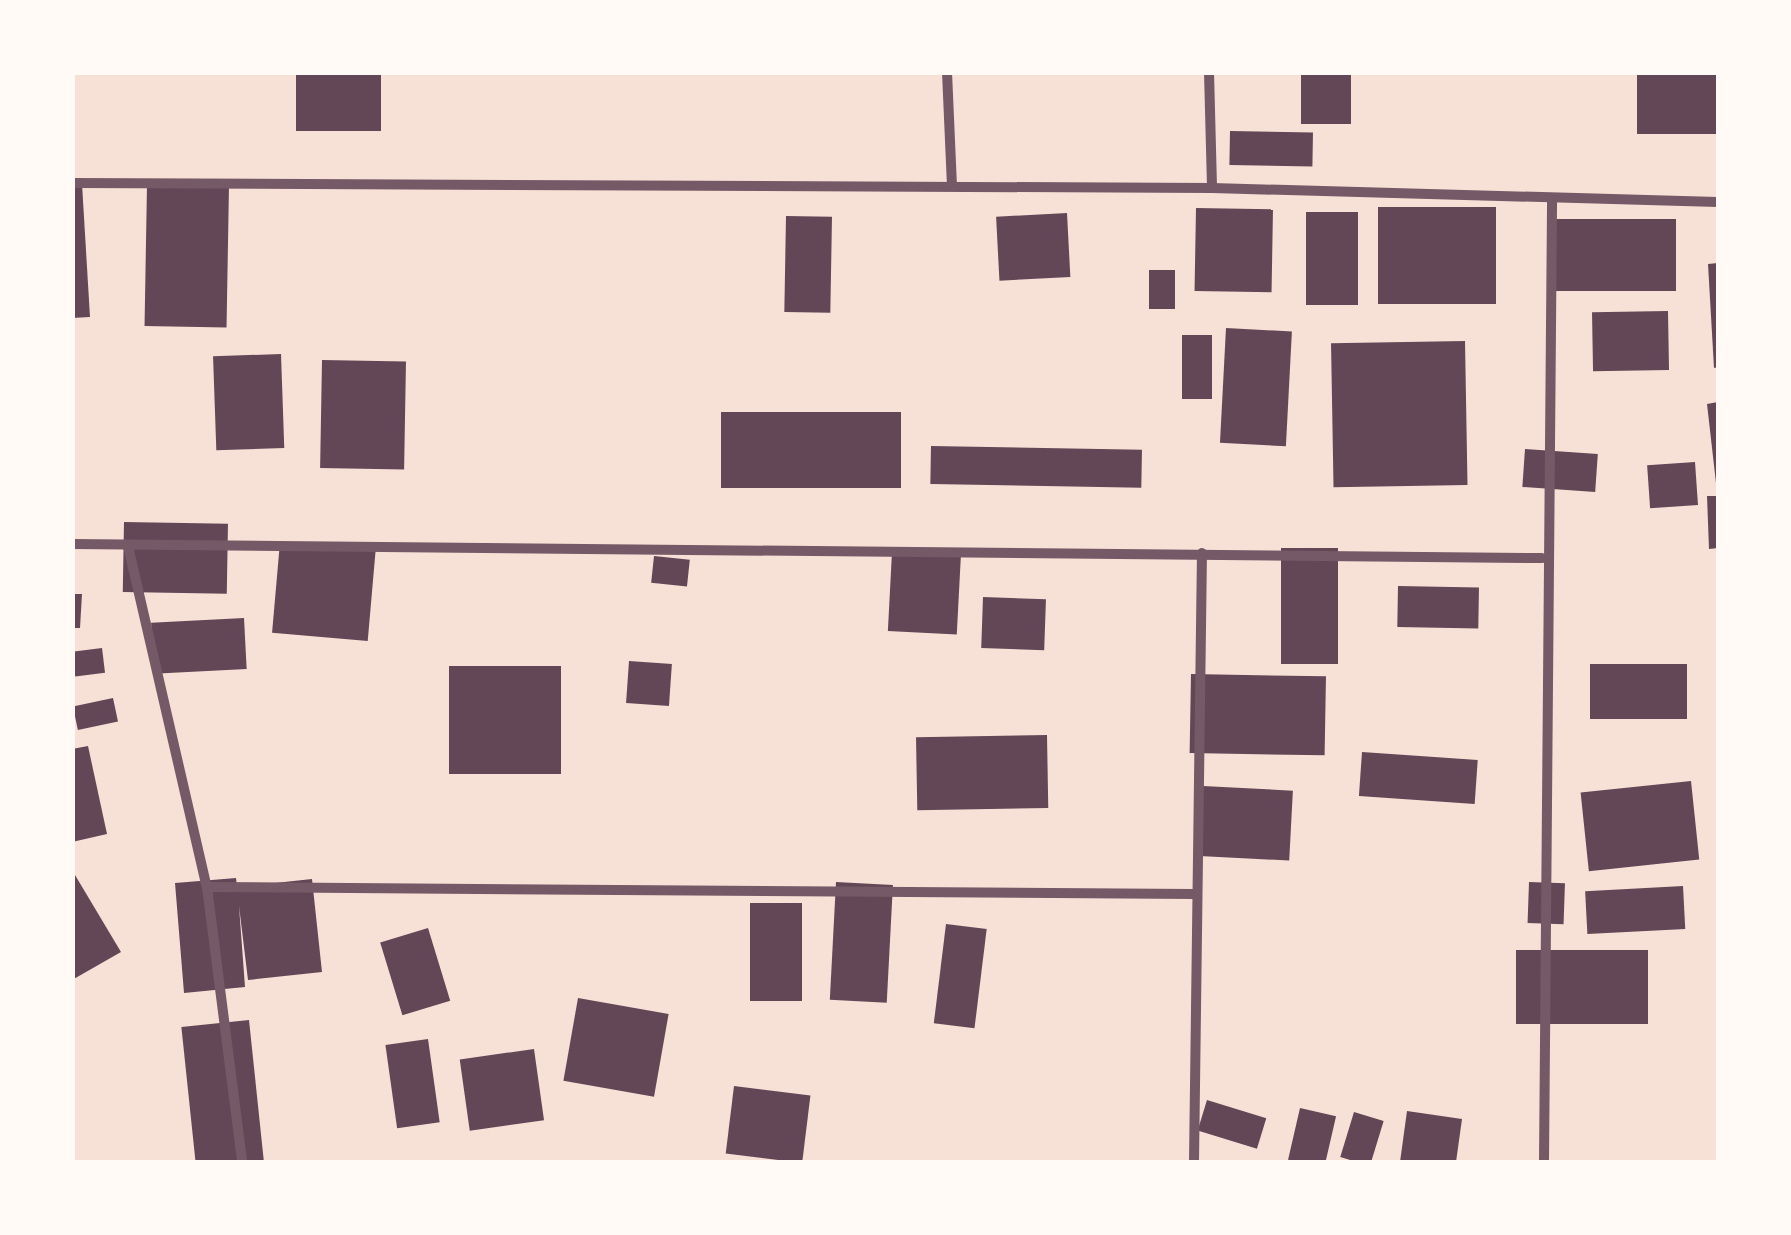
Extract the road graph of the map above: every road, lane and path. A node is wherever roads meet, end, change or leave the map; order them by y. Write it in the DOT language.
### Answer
graph roads {
  1 [pos="947,72"];
  2 [pos="1209,72"];
  3 [pos="72,183"];
  4 [pos="952,186"];
  5 [pos="1212,188"];
  6 [pos="1552,200"];
  7 [pos="1718,202"];
  8 [pos="72,544"];
  9 [pos="128,546"];
  10 [pos="1202,553"];
  11 [pos="1542,558"];
  12 [pos="207,887"];
  13 [pos="1192,894"];
  14 [pos="242,1162"];
  15 [pos="1194,1162"];
  16 [pos="1544,1162"];
  1 -- 4 [label="street"];
  2 -- 5 [label="street"];
  3 -- 4 [label="street"];
  4 -- 5 [label="street"];
  5 -- 6 [label="street"];
  6 -- 7 [label="street"];
  6 -- 11 [label="street"];
  8 -- 9 [label="street"];
  9 -- 10 [label="street"];
  9 -- 12 [label="street"];
  10 -- 11 [label="street"];
  10 -- 13 [label="street"];
  11 -- 16 [label="street"];
  12 -- 13 [label="street"];
  12 -- 14 [label="street"];
  13 -- 15 [label="street"];
}
